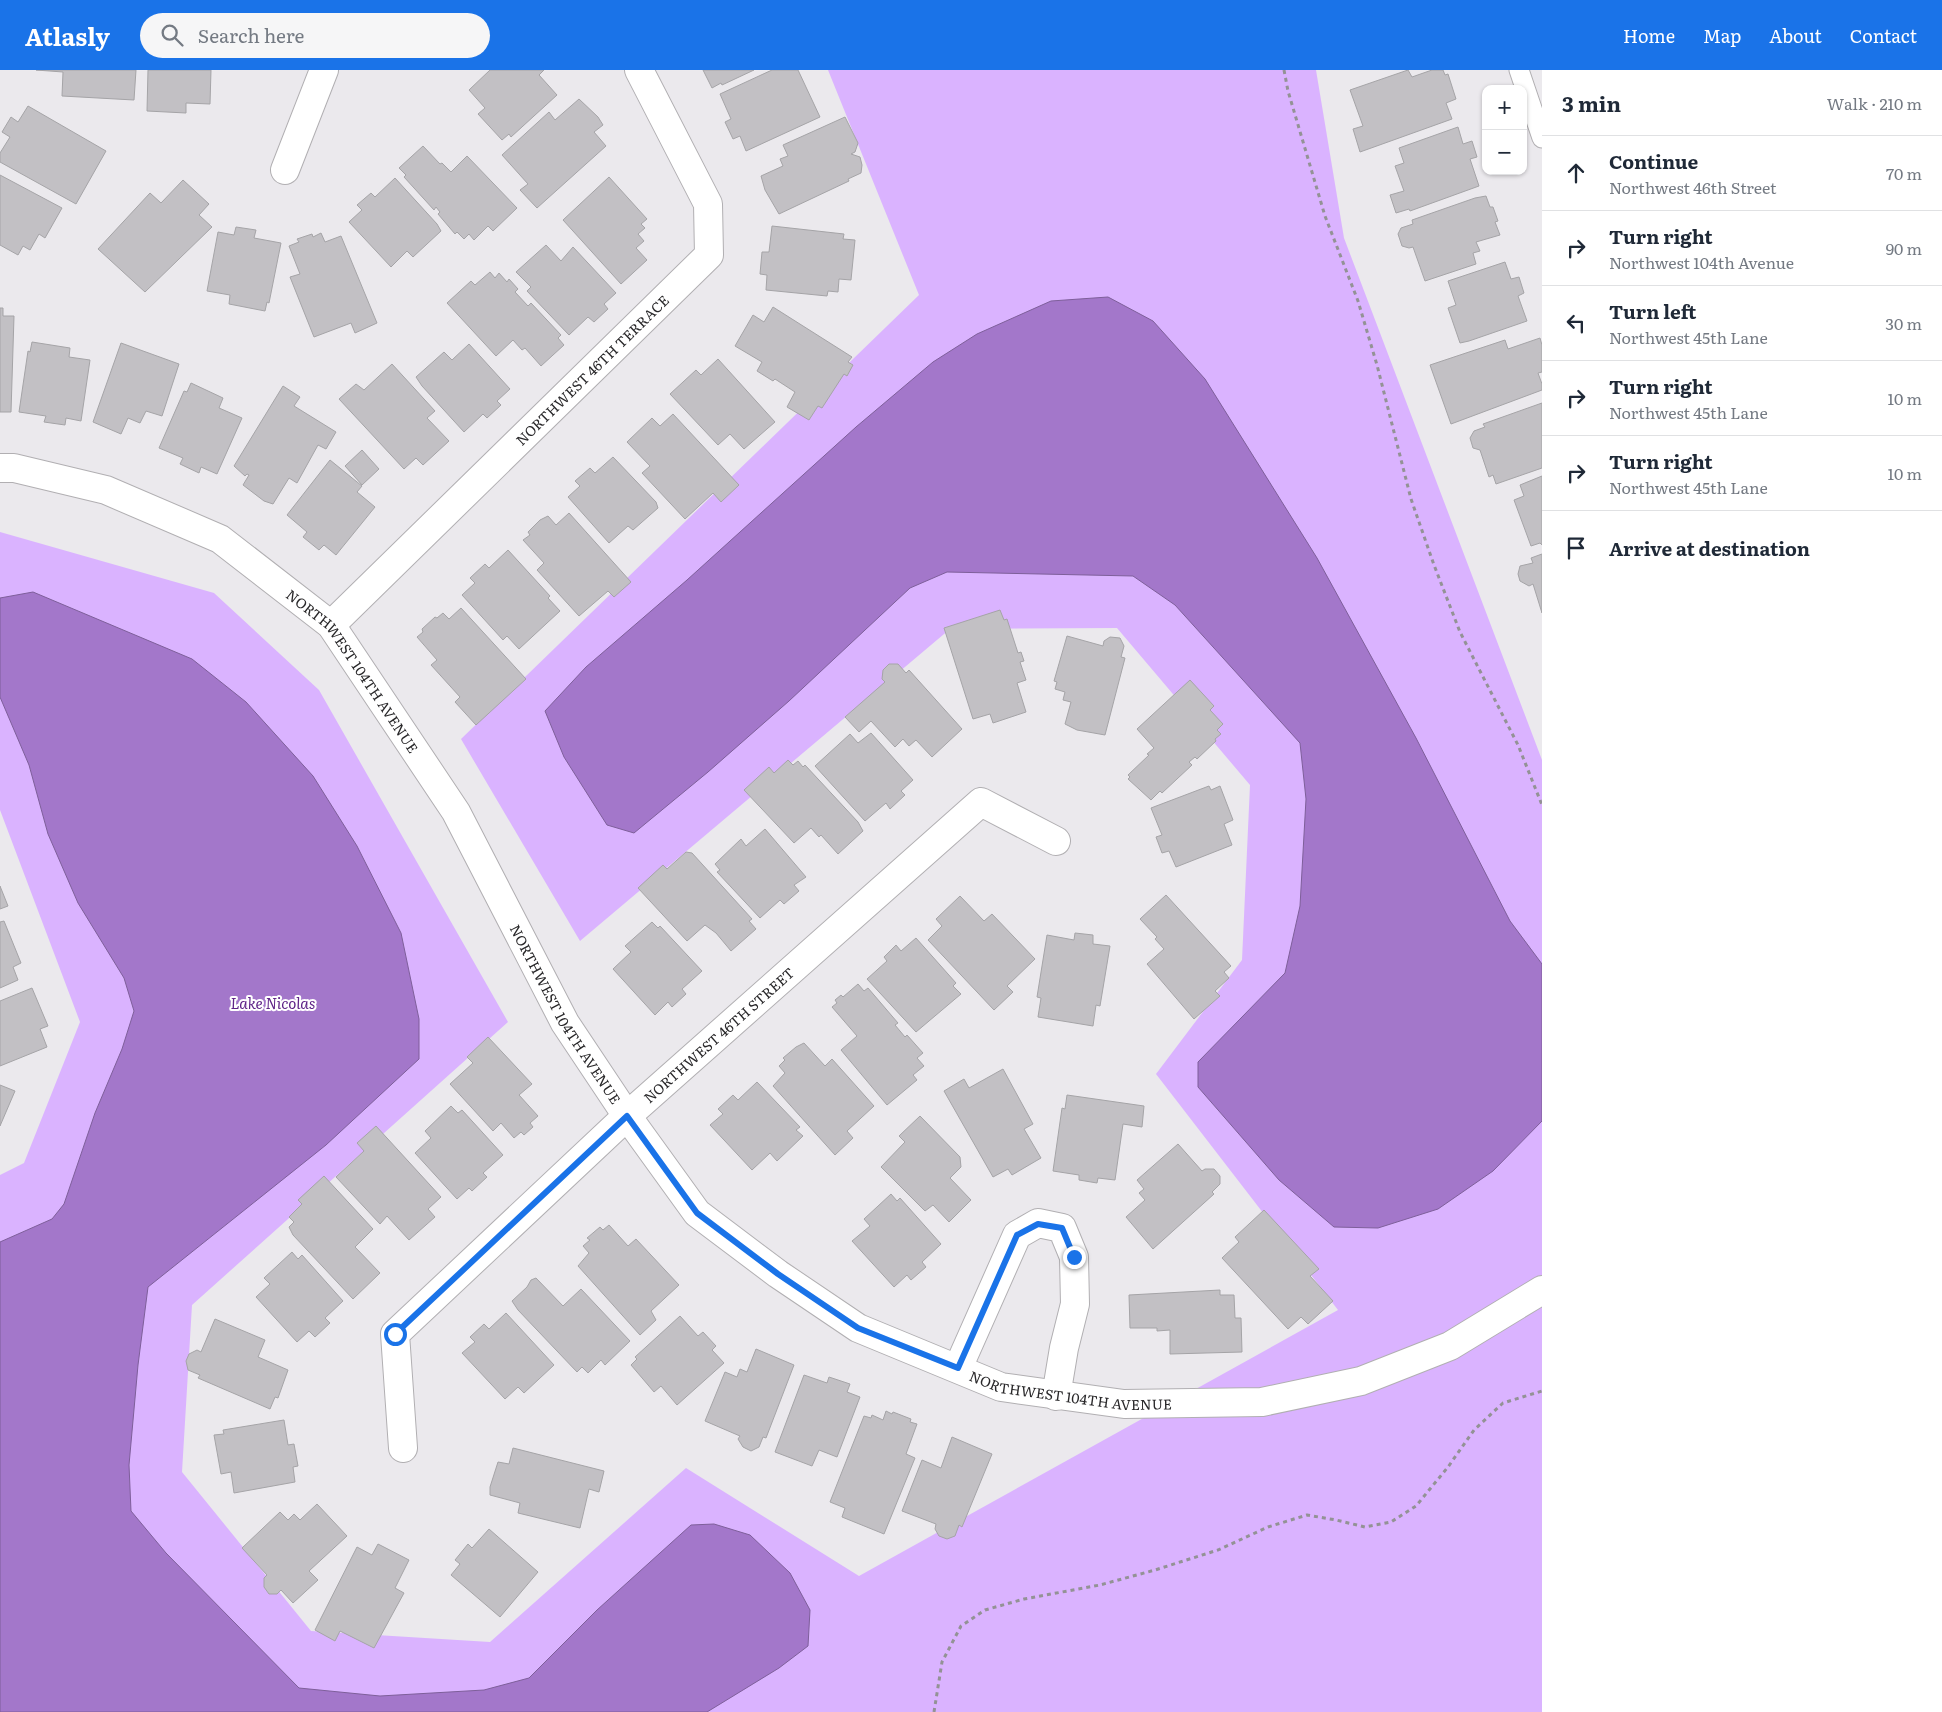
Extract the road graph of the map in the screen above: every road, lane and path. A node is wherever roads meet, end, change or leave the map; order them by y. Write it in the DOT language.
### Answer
graph roads {
  1 [pos="324,70"];
  2 [pos="639,70"];
  3 [pos="1284,70"];
  4 [pos="1519,70"];
  5 [pos="1542,138"];
  6 [pos="285,170"];
  7 [pos="0,468"];
  8 [pos="331,625"];
  9 [pos="1542,805"];
  10 [pos="1056,841"];
  11 [pos="627,1116"];
  12 [pos="1542,1290"];
  13 [pos="958,1368"];
  14 [pos="1542,1391"];
  15 [pos="1056,1396"];
  16 [pos="403,1448"];
  17 [pos="934,1712"];
  1 -- 6 [label="street"];
  2 -- 8 [label="street, NORTHWEST 46TH TERRACE"];
  3 -- 9 [label="path"];
  4 -- 5 [label="lane"];
  7 -- 8 [label="street, NORTHWEST 104TH AVENUE"];
  8 -- 11 [label="street, NORTHWEST 104TH AVENUE"];
  10 -- 11 [label="street, NORTHWEST 46TH STREET"];
  11 -- 13 [label="street, NORTHWEST 104TH AVENUE"];
  11 -- 16 [label="street, NORTHWEST 46TH STREET"];
  12 -- 15 [label="street, NORTHWEST 104TH AVENUE"];
  13 -- 15 [label="street, NORTHWEST 104TH AVENUE"];
  13 -- 15 [label="street"];
  14 -- 17 [label="path"];
}
